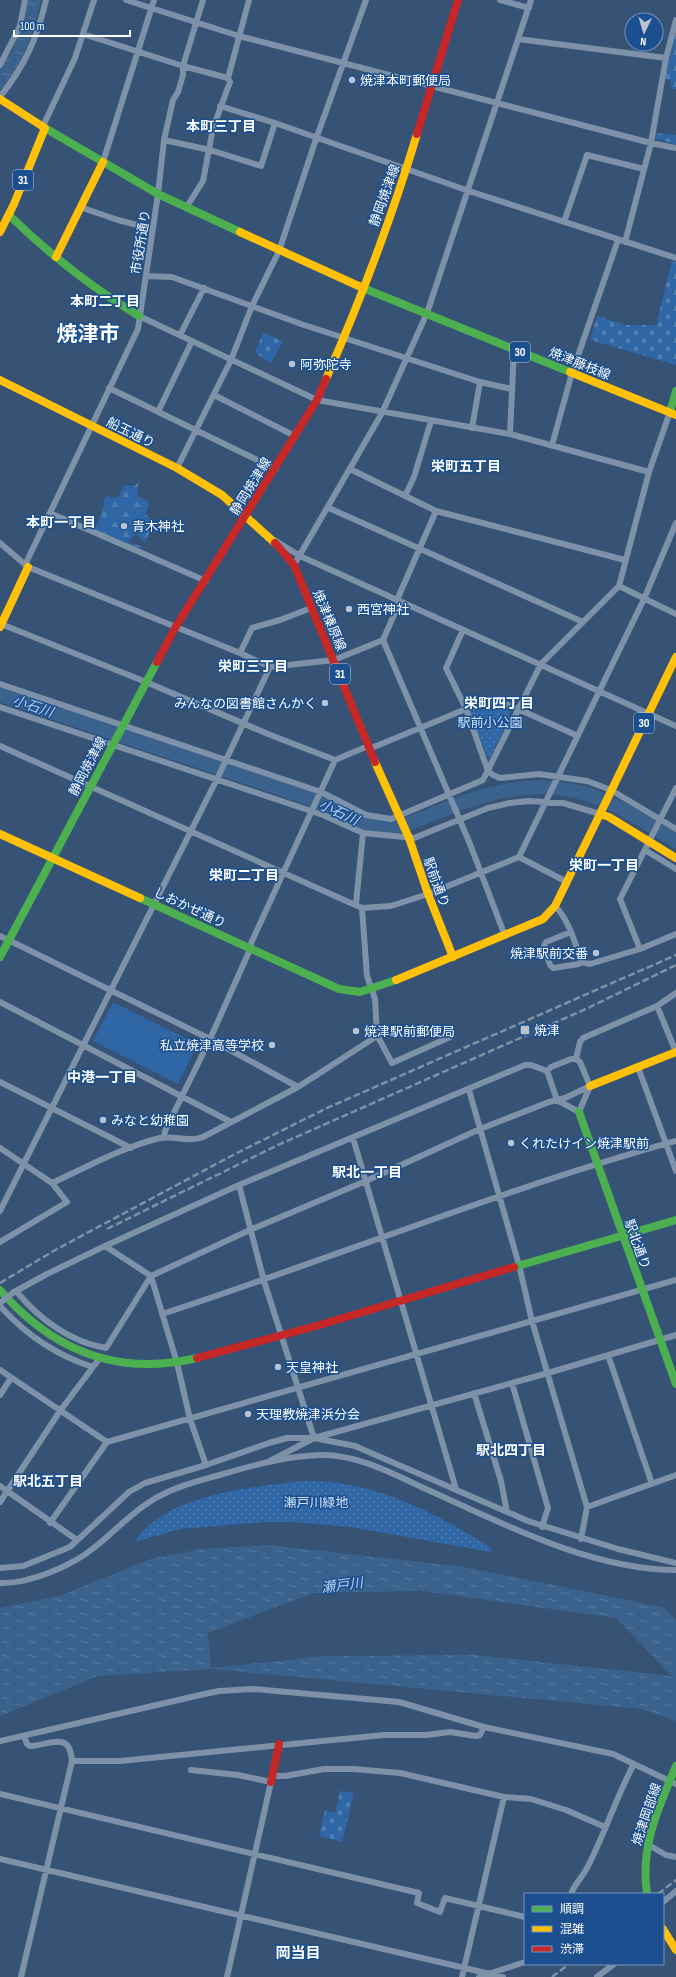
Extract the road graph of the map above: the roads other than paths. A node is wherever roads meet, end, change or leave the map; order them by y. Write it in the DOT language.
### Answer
graph roads {
  1 [pos="25,0"];
  2 [pos="46,0"];
  3 [pos="94,0"];
  4 [pos="126,0"];
  5 [pos="154,0"];
  6 [pos="203,0"];
  7 [pos="249,0"];
  8 [pos="366,0"];
  9 [pos="458,0"];
  10 [pos="500,0"];
  11 [pos="531,0"];
  12 [pos="152,8"];
  13 [pos="529,8"];
  14 [pos="676,20"];
  15 [pos="197,23"];
  16 [pos="83,34"];
  17 [pos="239,36"];
  18 [pos="518,39"];
  19 [pos="138,51"];
  20 [pos="666,58"];
  21 [pos="0,64"];
  22 [pos="344,64"];
  23 [pos="183,66"];
  24 [pos="228,78"];
  25 [pos="431,86"];
  26 [pos="0,98"];
  27 [pos="498,103"];
  28 [pos="220,106"];
  29 [pos="274,123"];
  30 [pos="44,127"];
  31 [pos="316,139"];
  32 [pos="164,140"];
  33 [pos="651,143"];
  34 [pos="676,148"];
  35 [pos="210,150"];
  36 [pos="103,162"];
  37 [pos="644,169"];
  38 [pos="406,170"];
  39 [pos="468,191"];
  40 [pos="158,194"];
  41 [pos="80,207"];
  42 [pos="186,208"];
  43 [pos="9,215"];
  44 [pos="564,222"];
  45 [pos="153,229"];
  46 [pos="0,232"];
  47 [pos="618,240"];
  48 [pos="625,242"];
  49 [pos="279,251"];
  50 [pos="56,257"];
  51 [pos="676,258"];
  52 [pos="146,276"];
  53 [pos="204,288"];
  54 [pos="363,288"];
  55 [pos="252,306"];
  56 [pos="427,313"];
  57 [pos="140,316"];
  58 [pos="180,335"];
  59 [pos="344,338"];
  60 [pos="192,341"];
  61 [pos="514,349"];
  62 [pos="407,359"];
  63 [pos="231,360"];
  64 [pos="572,373"];
  65 [pos="0,380"];
  66 [pos="480,382"];
  67 [pos="110,388"];
  68 [pos="512,389"];
  69 [pos="676,391"];
  70 [pos="214,395"];
  71 [pos="317,400"];
  72 [pos="158,412"];
  73 [pos="382,413"];
  74 [pos="673,414"];
  75 [pos="431,421"];
  76 [pos="91,426"];
  77 [pos="472,428"];
  78 [pos="195,430"];
  79 [pos="510,434"];
  80 [pos="295,436"];
  81 [pos="552,445"];
  82 [pos="177,468"];
  83 [pos="276,469"];
  84 [pos="350,469"];
  85 [pos="649,472"];
  86 [pos="405,496"];
  87 [pos="329,508"];
  88 [pos="436,511"];
  89 [pos="50,513"];
  90 [pos="246,515"];
  91 [pos="676,523"];
  92 [pos="272,539"];
  93 [pos="0,543"];
  94 [pos="420,548"];
  95 [pos="300,556"];
  96 [pos="625,560"];
  97 [pos="294,565"];
  98 [pos="27,566"];
  99 [pos="206,581"];
  100 [pos="620,586"];
  101 [pos="644,599"];
  102 [pos="399,600"];
  103 [pos="311,608"];
  104 [pos="676,614"];
  105 [pos="582,622"];
  106 [pos="1,626"];
  107 [pos="175,628"];
  108 [pos="463,630"];
  109 [pos="383,640"];
  110 [pos="240,653"];
  111 [pos="676,657"];
  112 [pos="334,660"];
  113 [pos="541,664"];
  114 [pos="270,667"];
  115 [pos="146,682"];
  116 [pos="0,684"];
  117 [pos="599,691"];
  118 [pos="0,707"];
  119 [pos="466,709"];
  120 [pos="518,709"];
  121 [pos="649,713"];
  122 [pos="243,723"];
  123 [pos="122,726"];
  124 [pos="676,726"];
  125 [pos="420,728"];
  126 [pos="578,736"];
  127 [pos="112,744"];
  128 [pos="0,746"];
  129 [pos="369,748"];
  130 [pos="226,760"];
  131 [pos="335,760"];
  132 [pos="488,771"];
  133 [pos="558,776"];
  134 [pos="218,778"];
  135 [pos="90,786"];
  136 [pos="676,788"];
  137 [pos="320,793"];
  138 [pos="610,793"];
  139 [pos="449,798"];
  140 [pos="547,798"];
  141 [pos="313,811"];
  142 [pos="601,811"];
  143 [pos="400,817"];
  144 [pos="457,817"];
  145 [pos="660,820"];
  146 [pos="676,829"];
  147 [pos="191,831"];
  148 [pos="363,833"];
  149 [pos="0,834"];
  150 [pos="408,836"];
  151 [pos="650,839"];
  152 [pos="645,850"];
  153 [pos="52,857"];
  154 [pos="519,857"];
  155 [pos="676,858"];
  156 [pos="676,869"];
  157 [pos="284,873"];
  158 [pos="479,873"];
  159 [pos="567,882"];
  160 [pos="428,894"];
  161 [pos="154,904"];
  162 [pos="359,906"];
  163 [pos="555,906"];
  164 [pos="571,932"];
  165 [pos="676,934"];
  166 [pos="0,936"];
  167 [pos="505,936"];
  168 [pos="9,940"];
  169 [pos="250,948"];
  170 [pos="640,949"];
  171 [pos="0,957"];
  172 [pos="453,957"];
  173 [pos="581,962"];
  174 [pos="111,990"];
  175 [pos="371,990"];
  176 [pos="676,993"];
  177 [pos="0,1002"];
  178 [pos="657,1006"];
  179 [pos="377,1035"];
  180 [pos="450,1037"];
  181 [pos="210,1039"];
  182 [pos="84,1044"];
  183 [pos="676,1052"];
  184 [pos="576,1059"];
  185 [pos="638,1067"];
  186 [pos="547,1071"];
  187 [pos="0,1082"];
  188 [pos="590,1086"];
  189 [pos="298,1087"];
  190 [pos="469,1090"];
  191 [pos="182,1097"];
  192 [pos="557,1100"];
  193 [pos="52,1108"];
  194 [pos="579,1112"];
  195 [pos="231,1122"];
  196 [pos="480,1129"];
  197 [pos="164,1138"];
  198 [pos="353,1138"];
  199 [pos="676,1141"];
  200 [pos="666,1144"];
  201 [pos="0,1148"];
  202 [pos="131,1148"];
  203 [pos="24,1163"];
  204 [pos="597,1164"];
  205 [pos="676,1171"];
  206 [pos="366,1181"];
  207 [pos="52,1183"];
  208 [pos="239,1185"];
  209 [pos="500,1198"];
  210 [pos="0,1211"];
  211 [pos="676,1220"];
  212 [pos="252,1229"];
  213 [pos="622,1235"];
  214 [pos="383,1238"];
  215 [pos="0,1242"];
  216 [pos="105,1246"];
  217 [pos="519,1265"];
  218 [pos="151,1276"];
  219 [pos="264,1280"];
  220 [pos="676,1280"];
  221 [pos="0,1290"];
  222 [pos="642,1290"];
  223 [pos="15,1292"];
  224 [pos="401,1301"];
  225 [pos="0,1303"];
  226 [pos="0,1306"];
  227 [pos="162,1314"];
  228 [pos="532,1321"];
  229 [pos="676,1335"];
  230 [pos="281,1336"];
  231 [pos="659,1340"];
  232 [pos="416,1354"];
  233 [pos="608,1355"];
  234 [pos="99,1359"];
  235 [pos="177,1363"];
  236 [pos="93,1367"];
  237 [pos="0,1370"];
  238 [pos="548,1373"];
  239 [pos="12,1378"];
  240 [pos="512,1383"];
  241 [pos="676,1384"];
  242 [pos="297,1388"];
  243 [pos="474,1394"];
  244 [pos="0,1395"];
  245 [pos="431,1405"];
  246 [pos="60,1411"];
  247 [pos="190,1419"];
  248 [pos="314,1438"];
  249 [pos="107,1442"];
  250 [pos="269,1461"];
  251 [pos="206,1465"];
  252 [pos="676,1475"];
  253 [pos="652,1484"];
  254 [pos="0,1486"];
  255 [pos="456,1489"];
  256 [pos="7,1491"];
  257 [pos="0,1502"];
  258 [pos="587,1507"];
  259 [pos="507,1512"];
  260 [pos="50,1523"];
  261 [pos="542,1526"];
  262 [pos="581,1539"];
  263 [pos="77,1540"];
  264 [pos="676,1563"];
  265 [pos="0,1568"];
  266 [pos="676,1570"];
  267 [pos="0,1583"];
  268 [pos="484,1727"];
  269 [pos="24,1736"];
  270 [pos="0,1742"];
  271 [pos="279,1744"];
  272 [pos="72,1761"];
  273 [pos="634,1764"];
  274 [pos="676,1766"];
  275 [pos="191,1770"];
  276 [pos="272,1779"];
  277 [pos="672,1781"];
  278 [pos="0,1794"];
  279 [pos="504,1797"];
  280 [pos="60,1809"];
  281 [pos="605,1827"];
  282 [pos="647,1844"];
  283 [pos="255,1855"];
  284 [pos="676,1857"];
  285 [pos="0,1859"];
  286 [pos="46,1870"];
  287 [pos="676,1891"];
  288 [pos="571,1893"];
  289 [pos="647,1893"];
  290 [pos="664,1901"];
  291 [pos="478,1906"];
  292 [pos="242,1916"];
  293 [pos="524,1917"];
  294 [pos="664,1931"];
  295 [pos="676,1950"];
  296 [pos="524,1962"];
  297 [pos="613,1965"];
  298 [pos="464,1968"];
  299 [pos="491,1974"];
  300 [pos="21,1977"];
  301 [pos="227,1977"];
  302 [pos="462,1977"];
  303 [pos="479,1977"];
  304 [pos="504,1977"];
  305 [pos="597,1977"];
  1 -- 21 [label="street"];
  2 -- 26 [label="street"];
  3 -- 16 [label="street"];
  4 -- 12 [label="street"];
  5 -- 12 [label="street"];
  6 -- 15 [label="street, 市役所通り"];
  7 -- 17 [label="street"];
  8 -- 22 [label="street"];
  9 -- 25 [label="main road, 静岡焼津線"];
  10 -- 13 [label="street"];
  11 -- 13 [label="street"];
  12 -- 15 [label="street"];
  12 -- 19 [label="street"];
  13 -- 18 [label="street"];
  14 -- 20 [label="street"];
  15 -- 17 [label="street"];
  15 -- 23 [label="street, 市役所通り"];
  16 -- 19 [label="street"];
  16 -- 30 [label="street"];
  17 -- 22 [label="street"];
  17 -- 24 [label="street"];
  18 -- 20 [label="street"];
  18 -- 27 [label="street"];
  19 -- 23 [label="street"];
  19 -- 36 [label="street"];
  20 -- 33 [label="street"];
  22 -- 25 [label="street"];
  22 -- 31 [label="street"];
  23 -- 24 [label="street"];
  23 -- 32 [label="street, 市役所通り"];
  24 -- 28 [label="street"];
  25 -- 27 [label="street"];
  25 -- 38 [label="main road, 静岡焼津線"];
  26 -- 30 [label="main road, 焼津藤枝線"];
  27 -- 33 [label="street"];
  27 -- 39 [label="street"];
  28 -- 29 [label="street"];
  28 -- 35 [label="street"];
  29 -- 31 [label="street"];
  29 -- 35 [label="street"];
  30 -- 36 [label="main road, 焼津藤枝線"];
  30 -- 43 [label="main road, 31"];
  31 -- 38 [label="street"];
  31 -- 49 [label="street"];
  32 -- 35 [label="street"];
  32 -- 40 [label="street, 市役所通り"];
  33 -- 34 [label="street"];
  33 -- 37 [label="street"];
  35 -- 42 [label="street"];
  36 -- 40 [label="main road, 焼津藤枝線"];
  36 -- 41 [label="main road"];
  37 -- 44 [label="street"];
  37 -- 48 [label="street"];
  38 -- 39 [label="street"];
  38 -- 54 [label="main road, 静岡焼津線"];
  39 -- 44 [label="street"];
  39 -- 56 [label="street"];
  40 -- 42 [label="main road, 焼津藤枝線"];
  40 -- 45 [label="street, 市役所通り"];
  41 -- 45 [label="street"];
  41 -- 50 [label="main road"];
  42 -- 49 [label="main road, 焼津藤枝線"];
  43 -- 46 [label="main road, 31"];
  43 -- 50 [label="main road"];
  44 -- 47 [label="street"];
  45 -- 52 [label="street, 市役所通り"];
  47 -- 48 [label="street"];
  47 -- 64 [label="street"];
  48 -- 51 [label="street"];
  49 -- 54 [label="main road, 焼津藤枝線"];
  49 -- 55 [label="street"];
  50 -- 57 [label="main road"];
  52 -- 53 [label="street"];
  52 -- 57 [label="street, 市役所通り"];
  53 -- 55 [label="street"];
  53 -- 58 [label="street"];
  54 -- 56 [label="main road, 焼津藤枝線 / 30"];
  54 -- 59 [label="main road, 静岡焼津線"];
  55 -- 59 [label="street"];
  55 -- 63 [label="street"];
  56 -- 61 [label="main road, 焼津藤枝線 / 30"];
  56 -- 62 [label="street"];
  57 -- 58 [label="street"];
  57 -- 67 [label="street, 市役所通り"];
  58 -- 60 [label="street"];
  59 -- 62 [label="street"];
  59 -- 71 [label="main road, 静岡焼津線"];
  60 -- 63 [label="street"];
  60 -- 72 [label="street"];
  61 -- 64 [label="main road, 焼津藤枝線 / 30"];
  61 -- 68 [label="street"];
  62 -- 66 [label="street"];
  62 -- 73 [label="street"];
  63 -- 70 [label="street"];
  63 -- 71 [label="street"];
  64 -- 74 [label="main road, 焼津藤枝線 / 30"];
  64 -- 81 [label="street"];
  65 -- 76 [label="main road, 船玉通り / 31"];
  66 -- 68 [label="street"];
  66 -- 77 [label="street"];
  67 -- 72 [label="street"];
  67 -- 76 [label="street, 市役所通り"];
  68 -- 79 [label="street"];
  69 -- 74 [label="main road"];
  70 -- 78 [label="street"];
  70 -- 80 [label="street"];
  71 -- 73 [label="street"];
  71 -- 80 [label="main road, 静岡焼津線"];
  72 -- 78 [label="street"];
  73 -- 75 [label="street"];
  73 -- 84 [label="street"];
  74 -- 85 [label="street"];
  75 -- 77 [label="street"];
  75 -- 86 [label="street"];
  76 -- 82 [label="main road, 船玉通り / 31"];
  76 -- 89 [label="street, 市役所通り"];
  77 -- 79 [label="street"];
  78 -- 82 [label="street"];
  78 -- 83 [label="street"];
  79 -- 81 [label="street"];
  80 -- 83 [label="main road, 静岡焼津線"];
  81 -- 85 [label="street"];
  82 -- 90 [label="main road, 船玉通り / 31"];
  83 -- 90 [label="main road, 静岡焼津線"];
  84 -- 86 [label="street"];
  84 -- 87 [label="street"];
  85 -- 96 [label="street"];
  86 -- 88 [label="street"];
  87 -- 94 [label="street"];
  87 -- 95 [label="street"];
  88 -- 94 [label="street"];
  88 -- 96 [label="street"];
  89 -- 98 [label="street, 市役所通り"];
  89 -- 99 [label="street"];
  90 -- 92 [label="main road, 焼津榛原線 / 31"];
  90 -- 99 [label="main road, 静岡焼津線"];
  91 -- 101 [label="street"];
  92 -- 95 [label="street"];
  92 -- 97 [label="main road, 焼津榛原線 / 31"];
  93 -- 98 [label="street"];
  94 -- 102 [label="street"];
  94 -- 105 [label="street"];
  95 -- 97 [label="street"];
  95 -- 102 [label="street"];
  96 -- 100 [label="street"];
  97 -- 103 [label="main road, 焼津榛原線 / 31"];
  98 -- 106 [label="main road"];
  98 -- 107 [label="street"];
  99 -- 107 [label="main road, 静岡焼津線"];
  100 -- 101 [label="street"];
  100 -- 105 [label="street"];
  101 -- 104 [label="street"];
  101 -- 117 [label="street"];
  102 -- 108 [label="street"];
  102 -- 109 [label="street"];
  103 -- 110 [label="street"];
  103 -- 112 [label="main road, 焼津榛原線 / 31"];
  105 -- 113 [label="street"];
  106 -- 115 [label="street"];
  107 -- 110 [label="street"];
  107 -- 115 [label="main road, 静岡焼津線"];
  108 -- 113 [label="street"];
  108 -- 119 [label="street"];
  109 -- 112 [label="street"];
  109 -- 125 [label="street"];
  110 -- 114 [label="street"];
  111 -- 121 [label="main road, 30"];
  112 -- 114 [label="street"];
  112 -- 129 [label="main road, 焼津榛原線 / 31"];
  113 -- 117 [label="street"];
  113 -- 120 [label="street"];
  114 -- 122 [label="street"];
  115 -- 122 [label="street"];
  115 -- 123 [label="main road, 静岡焼津線"];
  116 -- 123 [label="street"];
  117 -- 121 [label="street"];
  117 -- 126 [label="street"];
  118 -- 127 [label="street"];
  119 -- 120 [label="street"];
  119 -- 125 [label="street"];
  119 -- 132 [label="street"];
  120 -- 126 [label="street"];
  120 -- 132 [label="street"];
  121 -- 124 [label="street"];
  121 -- 138 [label="main road, 30"];
  122 -- 130 [label="street"];
  122 -- 131 [label="street"];
  123 -- 127 [label="main road, 静岡焼津線"];
  123 -- 130 [label="street"];
  125 -- 129 [label="street"];
  125 -- 139 [label="street"];
  126 -- 133 [label="street"];
  127 -- 134 [label="street"];
  127 -- 135 [label="main road, 静岡焼津線"];
  128 -- 135 [label="street"];
  129 -- 131 [label="street"];
  129 -- 143 [label="main road, 焼津榛原線 / 31"];
  130 -- 134 [label="street"];
  130 -- 137 [label="street"];
  131 -- 137 [label="street"];
  132 -- 133 [label="street"];
  132 -- 139 [label="street"];
  133 -- 138 [label="street"];
  133 -- 140 [label="street"];
  134 -- 141 [label="street"];
  134 -- 147 [label="street"];
  135 -- 147 [label="street"];
  135 -- 153 [label="main road, 静岡焼津線"];
  136 -- 145 [label="street"];
  137 -- 141 [label="street"];
  137 -- 143 [label="street"];
  138 -- 142 [label="main road, 30"];
  138 -- 145 [label="street"];
  139 -- 143 [label="street"];
  139 -- 144 [label="street"];
  140 -- 142 [label="street"];
  140 -- 144 [label="street"];
  140 -- 154 [label="street"];
  141 -- 148 [label="street"];
  141 -- 157 [label="street"];
  142 -- 151 [label="main road"];
  142 -- 159 [label="main road, しおかぜ通り"];
  143 -- 150 [label="main road, 駅前通り / 31"];
  144 -- 150 [label="street"];
  144 -- 158 [label="street"];
  145 -- 146 [label="street"];
  145 -- 151 [label="street"];
  147 -- 157 [label="street"];
  147 -- 161 [label="street"];
  148 -- 150 [label="street"];
  148 -- 162 [label="street"];
  149 -- 153 [label="main road, しおかぜ通り"];
  150 -- 160 [label="main road, 駅前通り / 31"];
  151 -- 152 [label="street"];
  151 -- 155 [label="main road"];
  152 -- 156 [label="street"];
  152 -- 170 [label="street"];
  153 -- 161 [label="main road, しおかぜ通り"];
  153 -- 168 [label="main road, 静岡焼津線"];
  154 -- 158 [label="street"];
  154 -- 159 [label="street"];
  157 -- 162 [label="street"];
  157 -- 169 [label="street"];
  158 -- 160 [label="street"];
  158 -- 167 [label="street"];
  159 -- 163 [label="main road, しおかぜ通り"];
  160 -- 162 [label="street"];
  160 -- 172 [label="main road, 駅前通り / 31"];
  161 -- 169 [label="main road, しおかぜ通り"];
  161 -- 174 [label="street"];
  162 -- 175 [label="street"];
  163 -- 164 [label="street"];
  163 -- 167 [label="main road, しおかぜ通り"];
  164 -- 173 [label="street"];
  164 -- 173 [label="street"];
  165 -- 170 [label="street"];
  166 -- 168 [label="street"];
  167 -- 172 [label="main road, しおかぜ通り"];
  168 -- 171 [label="main road, 静岡焼津線"];
  168 -- 174 [label="street"];
  169 -- 175 [label="main road, しおかぜ通り"];
  169 -- 181 [label="street"];
  170 -- 173 [label="street"];
  172 -- 175 [label="main road, しおかぜ通り"];
  174 -- 181 [label="street"];
  174 -- 182 [label="street"];
  175 -- 179 [label="street"];
  176 -- 178 [label="street"];
  177 -- 182 [label="street"];
  178 -- 183 [label="street"];
  178 -- 184 [label="street"];
  179 -- 180 [label="street"];
  179 -- 189 [label="street"];
  181 -- 189 [label="street"];
  181 -- 191 [label="street"];
  182 -- 191 [label="street"];
  182 -- 193 [label="street"];
  183 -- 185 [label="main road"];
  184 -- 186 [label="street"];
  184 -- 188 [label="street"];
  185 -- 188 [label="main road"];
  185 -- 200 [label="street"];
  186 -- 190 [label="street"];
  186 -- 192 [label="street"];
  187 -- 193 [label="street"];
  188 -- 192 [label="street"];
  188 -- 194 [label="street"];
  189 -- 195 [label="street"];
  190 -- 196 [label="street"];
  190 -- 198 [label="street"];
  191 -- 195 [label="street"];
  191 -- 197 [label="street"];
  192 -- 194 [label="street"];
  192 -- 196 [label="street"];
  193 -- 202 [label="street"];
  193 -- 203 [label="street"];
  194 -- 204 [label="main road, 駅北通り"];
  195 -- 197 [label="street"];
  196 -- 206 [label="street"];
  196 -- 209 [label="street"];
  197 -- 202 [label="street"];
  198 -- 206 [label="street"];
  198 -- 208 [label="street"];
  199 -- 200 [label="street"];
  200 -- 204 [label="street"];
  200 -- 205 [label="street"];
  201 -- 203 [label="street"];
  202 -- 207 [label="street"];
  203 -- 207 [label="street"];
  203 -- 210 [label="street"];
  204 -- 209 [label="street"];
  204 -- 213 [label="main road, 駅北通り"];
  206 -- 212 [label="street"];
  206 -- 214 [label="street"];
  207 -- 215 [label="street"];
  208 -- 212 [label="street"];
  208 -- 216 [label="street"];
  209 -- 214 [label="street"];
  209 -- 217 [label="street"];
  211 -- 213 [label="main road"];
  212 -- 218 [label="street"];
  212 -- 219 [label="street"];
  213 -- 217 [label="main road"];
  213 -- 222 [label="main road, 駅北通り"];
  214 -- 219 [label="street"];
  214 -- 224 [label="street"];
  216 -- 218 [label="street"];
  216 -- 223 [label="street"];
  217 -- 224 [label="main road"];
  217 -- 228 [label="street"];
  218 -- 223 [label="street"];
  218 -- 227 [label="street"];
  219 -- 227 [label="street"];
  219 -- 230 [label="street"];
  220 -- 222 [label="street"];
  221 -- 234 [label="main road"];
  222 -- 228 [label="street"];
  222 -- 231 [label="main road, 駅北通り"];
  223 -- 225 [label="street, bridge"];
  224 -- 230 [label="main road"];
  224 -- 232 [label="street"];
  226 -- 236 [label="street"];
  227 -- 235 [label="street"];
  228 -- 232 [label="street"];
  228 -- 238 [label="street"];
  229 -- 231 [label="street"];
  230 -- 235 [label="main road"];
  230 -- 242 [label="street"];
  231 -- 233 [label="street"];
  231 -- 241 [label="main road, 駅北通り"];
  232 -- 242 [label="street"];
  232 -- 245 [label="street"];
  233 -- 238 [label="street"];
  233 -- 253 [label="street"];
  234 -- 235 [label="main road"];
  234 -- 236 [label="street"];
  235 -- 247 [label="street"];
  236 -- 246 [label="street"];
  237 -- 239 [label="street"];
  238 -- 240 [label="street"];
  238 -- 258 [label="street"];
  239 -- 244 [label="street"];
  239 -- 246 [label="street"];
  240 -- 243 [label="street"];
  240 -- 261 [label="street"];
  242 -- 247 [label="street"];
  242 -- 248 [label="street"];
  243 -- 245 [label="street"];
  243 -- 259 [label="street"];
  245 -- 248 [label="street"];
  245 -- 255 [label="street"];
  246 -- 249 [label="street"];
  246 -- 256 [label="street"];
  247 -- 249 [label="street"];
  247 -- 251 [label="street"];
  248 -- 250 [label="street"];
  248 -- 251 [label="street"];
  248 -- 255 [label="street"];
  249 -- 260 [label="street"];
  250 -- 266 [label="street"];
  250 -- 267 [label="street"];
  251 -- 263 [label="street"];
  252 -- 253 [label="street"];
  253 -- 258 [label="street"];
  254 -- 256 [label="street"];
  255 -- 259 [label="street"];
  256 -- 257 [label="street"];
  256 -- 260 [label="street"];
  258 -- 262 [label="street"];
  259 -- 261 [label="street"];
  260 -- 263 [label="street"];
  261 -- 262 [label="street"];
  262 -- 264 [label="street"];
  263 -- 265 [label="street"];
  268 -- 269 [label="street"];
  268 -- 271 [label="street"];
  268 -- 273 [label="street"];
  269 -- 270 [label="street"];
  269 -- 272 [label="street"];
  271 -- 272 [label="street"];
  271 -- 276 [label="main road"];
  272 -- 280 [label="street"];
  273 -- 277 [label="street"];
  273 -- 281 [label="street"];
  274 -- 277 [label="main road, 焼津岡部線"];
  275 -- 276 [label="street"];
  276 -- 279 [label="street"];
  276 -- 283 [label="street"];
  277 -- 282 [label="main road, 焼津岡部線"];
  278 -- 280 [label="street"];
  279 -- 281 [label="street"];
  279 -- 291 [label="street"];
  280 -- 283 [label="street"];
  280 -- 286 [label="street"];
  281 -- 288 [label="street"];
  282 -- 284 [label="street"];
  282 -- 289 [label="main road, 焼津岡部線"];
  283 -- 291 [label="street"];
  283 -- 292 [label="street"];
  285 -- 286 [label="street"];
  286 -- 292 [label="street"];
  286 -- 300 [label="street"];
  287 -- 290 [label="street"];
  291 -- 293 [label="street"];
  291 -- 298 [label="street"];
  292 -- 298 [label="street"];
  292 -- 301 [label="street"];
  294 -- 295 [label="main road"];
  296 -- 299 [label="street"];
  297 -- 305 [label="street"];
  298 -- 299 [label="street"];
  298 -- 302 [label="street"];
  299 -- 303 [label="street"];
  299 -- 304 [label="street"];
}
